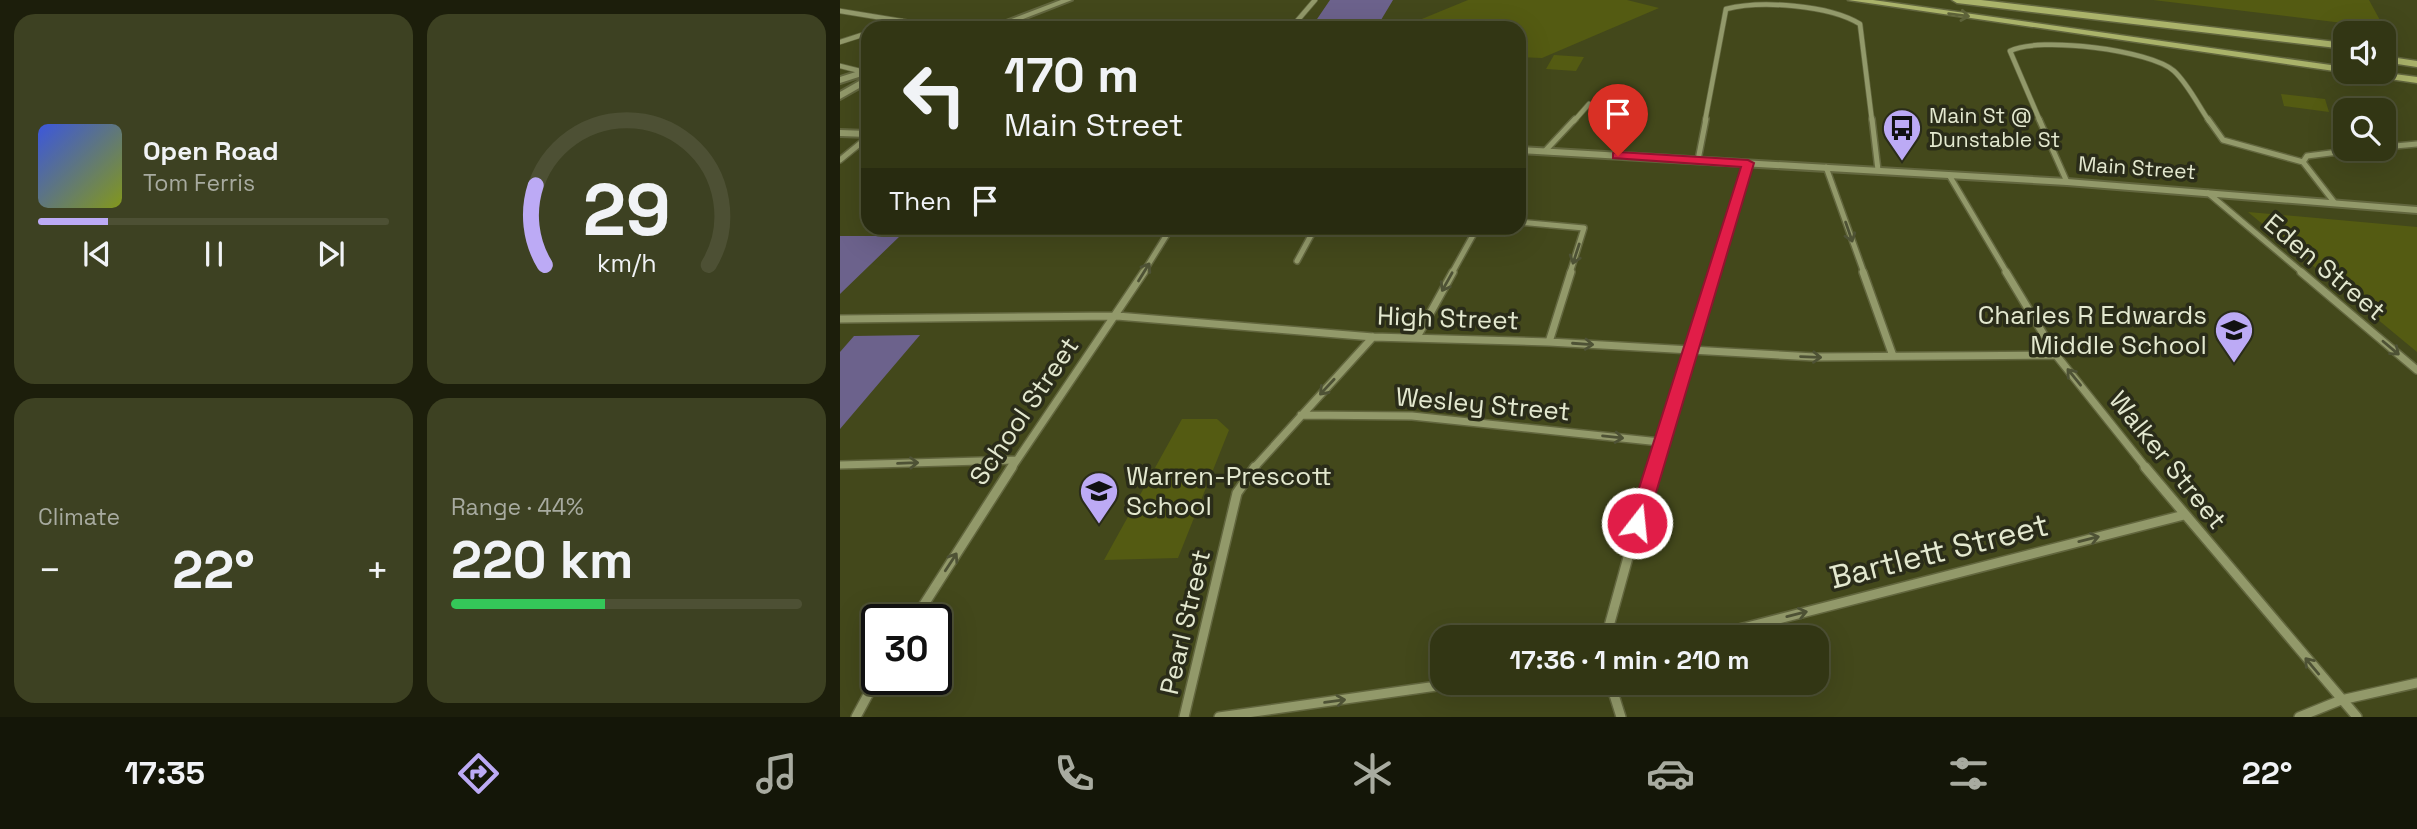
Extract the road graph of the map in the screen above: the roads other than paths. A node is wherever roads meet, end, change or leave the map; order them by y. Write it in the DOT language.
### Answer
graph roads {
  1 [pos="1068,0"];
  2 [pos="1315,0"];
  3 [pos="1838,0"];
  4 [pos="1853,0"];
  5 [pos="1957,0"];
  6 [pos="1892,5"];
  7 [pos="840,11"];
  8 [pos="903,21"];
  9 [pos="1011,21"];
  10 [pos="1297,21"];
  11 [pos="2151,24"];
  12 [pos="861,35"];
  13 [pos="2150,41"];
  14 [pos="840,42"];
  15 [pos="2333,46"];
  16 [pos="2333,52"];
  17 [pos="2396,53"];
  18 [pos="2417,56"];
  19 [pos="2396,61"];
  20 [pos="2333,62"];
  21 [pos="2417,64"];
  22 [pos="840,66"];
  23 [pos="2333,69"];
  24 [pos="2396,69"];
  25 [pos="861,72"];
  26 [pos="2417,72"];
  27 [pos="861,75"];
  28 [pos="2396,77"];
  29 [pos="861,79"];
  30 [pos="840,80"];
  31 [pos="2417,80"];
  32 [pos="840,96"];
  33 [pos="1589,104"];
  34 [pos="840,133"];
  35 [pos="861,134"];
  36 [pos="861,141"];
  37 [pos="2417,144"];
  38 [pos="2396,146"];
  39 [pos="1526,150"];
  40 [pos="1545,151"];
  41 [pos="2333,152"];
  42 [pos="840,160"];
  43 [pos="1698,160"];
  44 [pos="2303,162"];
  45 [pos="1748,163"];
  46 [pos="1826,167"];
  47 [pos="1878,170"];
  48 [pos="1949,175"];
  49 [pos="2067,182"];
  50 [pos="2208,193"];
  51 [pos="2334,202"];
  52 [pos="2417,210"];
  53 [pos="1526,223"];
  54 [pos="1167,235"];
  55 [pos="1311,235"];
  56 [pos="1473,235"];
  57 [pos="1297,261"];
  58 [pos="1117,316"];
  59 [pos="840,319"];
  60 [pos="1373,337"];
  61 [pos="1417,337"];
  62 [pos="1549,342"];
  63 [pos="1689,352"];
  64 [pos="2056,355"];
  65 [pos="1893,356"];
  66 [pos="2417,370"];
  67 [pos="1301,415"];
  68 [pos="1660,442"];
  69 [pos="1016,460"];
  70 [pos="840,465"];
  71 [pos="2184,515"];
  72 [pos="924,604"];
  73 [pos="1609,625"];
  74 [pos="1754,625"];
  75 [pos="2417,683"];
  76 [pos="1430,687"];
  77 [pos="868,695"];
  78 [pos="1614,695"];
  79 [pos="2341,700"];
  80 [pos="856,717"];
  81 [pos="1184,717"];
  82 [pos="1219,717"];
  83 [pos="1621,717"];
  84 [pos="2300,717"];
  85 [pos="2357,717"];
  1 -- 9 [label="main road"];
  2 -- 10 [label="street"];
  3 -- 6 [label="main road"];
  4 -- 6 [label="main road"];
  5 -- 11 [label="main road"];
  6 -- 13 [label="main road, one-way"];
  7 -- 8 [label="street"];
  11 -- 15 [label="main road"];
  11 -- 16 [label="main road"];
  12 -- 14 [label="street"];
  13 -- 20 [label="main road"];
  13 -- 23 [label="main road"];
  17 -- 18 [label="main road"];
  19 -- 21 [label="main road"];
  22 -- 25 [label="street"];
  24 -- 26 [label="main road"];
  27 -- 30 [label="main road"];
  28 -- 31 [label="main road"];
  29 -- 32 [label="main road"];
  33 -- 40 [label="street"];
  34 -- 35 [label="main road"];
  36 -- 42 [label="street"];
  37 -- 38 [label="street"];
  39 -- 40 [label="main road, Main Street"];
  40 -- 43 [label="main road, Main Street"];
  41 -- 44 [label="street"];
  43 -- 45 [label="main road, Main Street"];
  43 -- 47 [label="street"];
  44 -- 49 [label="street"];
  44 -- 51 [label="street"];
  45 -- 46 [label="main road, Main Street"];
  45 -- 63 [label="street"];
  46 -- 47 [label="main road, Main Street"];
  46 -- 65 [label="street, one-way"];
  47 -- 48 [label="main road, Main Street"];
  48 -- 49 [label="main road, Main Street"];
  48 -- 64 [label="street, Walker Street"];
  49 -- 50 [label="main road, Main Street"];
  50 -- 51 [label="main road, Main Street"];
  50 -- 66 [label="street, Eden Street, one-way"];
  51 -- 52 [label="main road, Main Street"];
  53 -- 62 [label="street, one-way"];
  58 -- 54 [label="street, School Street, one-way"];
  55 -- 57 [label="street"];
  56 -- 61 [label="street, one-way"];
  58 -- 59 [label="street, High Street"];
  58 -- 60 [label="street, High Street"];
  58 -- 69 [label="street, School Street"];
  60 -- 61 [label="street, High Street"];
  60 -- 67 [label="street, Pearl Street, one-way"];
  61 -- 62 [label="street, High Street"];
  62 -- 63 [label="street, High Street, one-way"];
  63 -- 65 [label="street, High Street, one-way"];
  63 -- 68 [label="street"];
  64 -- 65 [label="street, High Street"];
  71 -- 64 [label="street, Walker Street, one-way"];
  67 -- 68 [label="street, Wesley Street, one-way"];
  67 -- 81 [label="street, Pearl Street"];
  68 -- 73 [label="street"];
  70 -- 69 [label="street, one-way"];
  72 -- 69 [label="street, School Street, one-way"];
  74 -- 71 [label="street, Bartlett Street, one-way"];
  79 -- 71 [label="street, Walker Street, one-way"];
  75 -- 79 [label="street"];
  82 -- 76 [label="street, one-way"];
  77 -- 80 [label="street"];
  78 -- 83 [label="street"];
  79 -- 84 [label="street"];
  79 -- 85 [label="street, Walker Street"];
}
